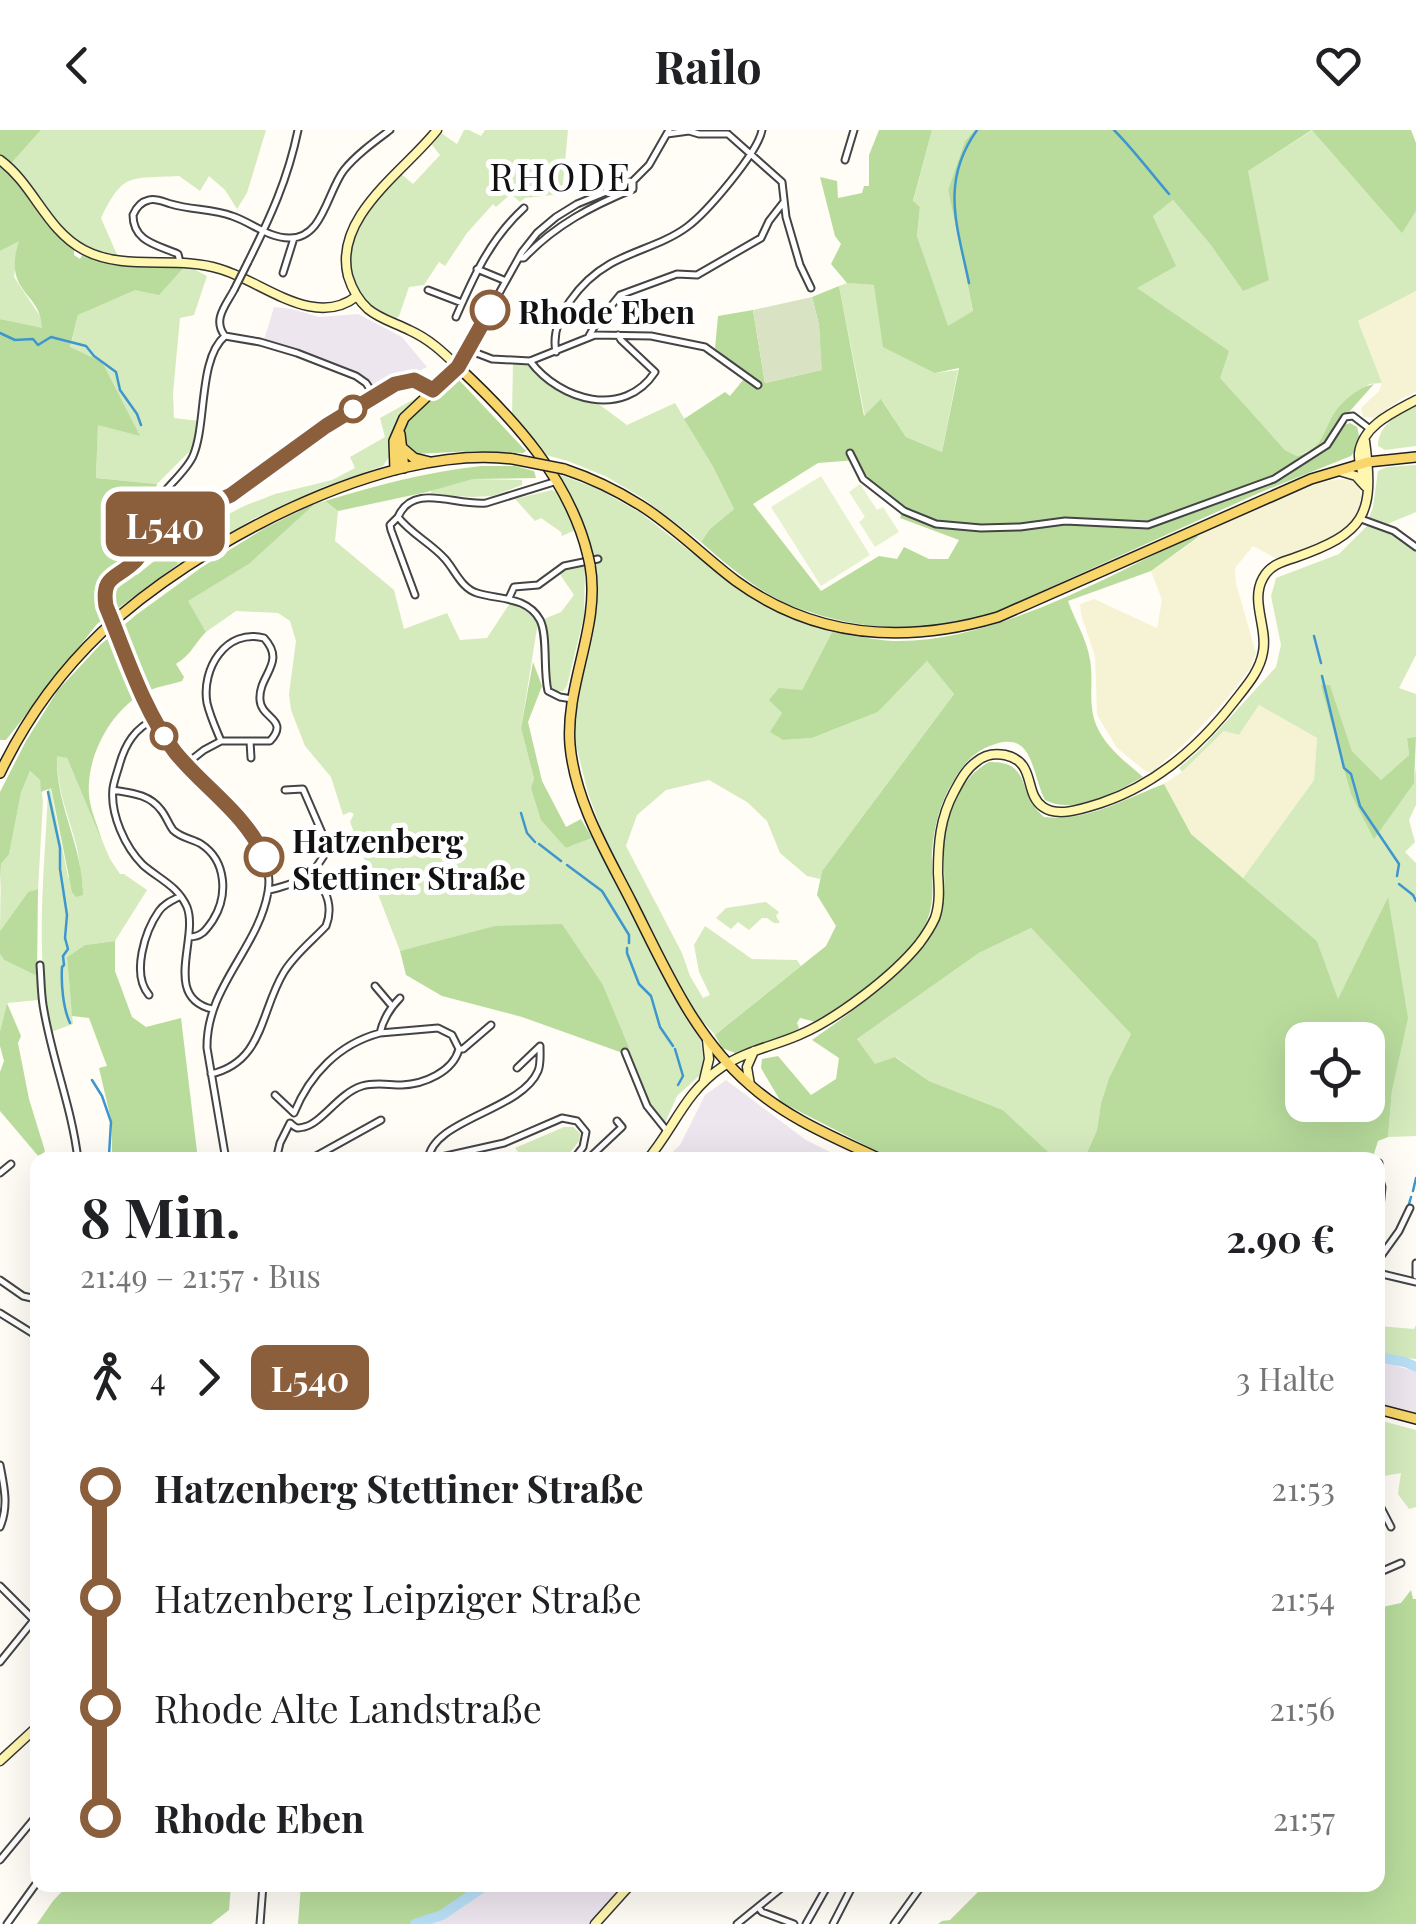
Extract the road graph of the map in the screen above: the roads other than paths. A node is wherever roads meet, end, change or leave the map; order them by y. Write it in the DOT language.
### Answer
graph roads {
  1 [pos="298,130"];
  2 [pos="390,130"];
  3 [pos="437,130"];
  4 [pos="689,130"];
  5 [pos="762,130"];
  6 [pos="854,130"];
  7 [pos="668,132"];
  8 [pos="750,154"];
  9 [pos="0,160"];
  10 [pos="845,160"];
  11 [pos="783,203"];
  12 [pos="524,208"];
  13 [pos="263,232"];
  14 [pos="294,238"];
  15 [pos="180,262"];
  16 [pos="478,268"];
  17 [pos="283,273"];
  18 [pos="506,281"];
  19 [pos="811,288"];
  20 [pos="428,290"];
  21 [pos="356,296"];
  22 [pos="462,303"];
  23 [pos="456,316"];
  24 [pos="618,335"];
  25 [pos="224,336"];
  26 [pos="589,337"];
  27 [pos="470,348"];
  28 [pos="556,352"];
  29 [pos="530,361"];
  30 [pos="458,367"];
  31 [pos="758,385"];
  32 [pos="433,390"];
  33 [pos="374,395"];
  34 [pos="1416,400"];
  35 [pos="399,426"];
  36 [pos="1370,429"];
  37 [pos="1365,440"];
  38 [pos="400,446"];
  39 [pos="850,453"];
  40 [pos="1416,457"];
  41 [pos="1387,459"];
  42 [pos="432,463"];
  43 [pos="1364,463"];
  44 [pos="400,469"];
  45 [pos="1337,470"];
  46 [pos="557,481"];
  47 [pos="1367,490"];
  48 [pos="398,517"];
  49 [pos="1360,518"];
  50 [pos="149,533"];
  51 [pos="1416,547"];
  52 [pos="590,560"];
  53 [pos="416,596"];
  54 [pos="509,598"];
  55 [pos="572,699"];
  56 [pos="155,720"];
  57 [pos="221,741"];
  58 [pos="250,741"];
  59 [pos="251,758"];
  60 [pos="186,764"];
  61 [pos="0,773"];
  62 [pos="113,790"];
  63 [pos="285,790"];
  64 [pos="310,882"];
  65 [pos="269,890"];
  66 [pos="178,896"];
  67 [pos="189,936"];
  68 [pos="40,965"];
  69 [pos="374,986"];
  70 [pos="149,995"];
  71 [pos="400,998"];
  72 [pos="392,1006"];
  73 [pos="212,1009"];
  74 [pos="490,1025"];
  75 [pos="380,1034"];
  76 [pos="708,1040"];
  77 [pos="458,1050"];
  78 [pos="754,1051"];
  79 [pos="625,1052"];
  80 [pos="727,1063"];
  81 [pos="518,1068"];
  82 [pos="212,1074"];
  83 [pos="704,1080"];
  84 [pos="750,1085"];
  85 [pos="275,1095"];
  86 [pos="294,1113"];
  87 [pos="380,1120"];
  88 [pos="617,1121"];
  89 [pos="290,1124"];
  90 [pos="667,1131"];
  91 [pos="77,1152"];
  92 [pos="225,1152"];
  93 [pos="278,1152"];
  94 [pos="323,1152"];
  95 [pos="429,1152"];
  96 [pos="464,1152"];
  97 [pos="579,1152"];
  98 [pos="595,1152"];
  99 [pos="652,1152"];
  100 [pos="864,1152"];
  101 [pos="11,1164"];
  102 [pos="0,1173"];
  103 [pos="1410,1208"];
  104 [pos="1385,1252"];
  105 [pos="1416,1263"];
  106 [pos="1385,1273"];
  107 [pos="1416,1279"];
  108 [pos="0,1280"];
  109 [pos="30,1298"];
  110 [pos="0,1313"];
  111 [pos="30,1332"];
  112 [pos="1385,1410"];
  113 [pos="1416,1419"];
  114 [pos="0,1465"];
  115 [pos="1385,1515"];
  116 [pos="0,1526"];
  117 [pos="1391,1527"];
  118 [pos="1400,1563"];
  119 [pos="1385,1570"];
  120 [pos="0,1587"];
  121 [pos="30,1614"];
  122 [pos="30,1627"];
  123 [pos="0,1662"];
  124 [pos="30,1733"];
  125 [pos="0,1761"];
  126 [pos="30,1824"];
  127 [pos="0,1860"];
  128 [pos="30,1892"];
  129 [pos="262,1892"];
  130 [pos="624,1892"];
  131 [pos="776,1892"];
  132 [pos="824,1892"];
  133 [pos="850,1892"];
  134 [pos="917,1892"];
  135 [pos="758,1907"];
  136 [pos="7,1924"];
  137 [pos="260,1924"];
  138 [pos="595,1924"];
  139 [pos="737,1924"];
  140 [pos="794,1924"];
  141 [pos="806,1924"];
  142 [pos="834,1924"];
  143 [pos="894,1924"];
  1 -- 13 [label="street"];
  2 -- 14 [label="street"];
  3 -- 21 [label="street"];
  4 -- 7 [label="street"];
  4 -- 8 [label="street"];
  5 -- 8 [label="street"];
  6 -- 10 [label="street"];
  7 -- 18 [label="street"];
  8 -- 11 [label="street"];
  8 -- 28 [label="street"];
  9 -- 15 [label="street"];
  11 -- 19 [label="street"];
  11 -- 26 [label="street"];
  12 -- 16 [label="street"];
  13 -- 14 [label="street"];
  13 -- 15 [label="street"];
  13 -- 25 [label="street, bridge"];
  14 -- 17 [label="street"];
  15 -- 21 [label="street"];
  16 -- 18 [label="street"];
  16 -- 22 [label="street"];
  18 -- 27 [label="street"];
  20 -- 22 [label="street"];
  21 -- 30 [label="street"];
  22 -- 23 [label="street"];
  24 -- 26 [label="street"];
  24 -- 29 [label="street"];
  24 -- 31 [label="street"];
  25 -- 33 [label="street"];
  25 -- 50 [label="street"];
  26 -- 28 [label="street"];
  27 -- 29 [label="street"];
  27 -- 30 [label="street"];
  28 -- 29 [label="street"];
  30 -- 32 [label="main road"];
  30 -- 46 [label="main road"];
  32 -- 33 [label="street"];
  32 -- 35 [label="main road"];
  33 -- 50 [label="street"];
  34 -- 36 [label="street"];
  35 -- 38 [label="main road"];
  35 -- 44 [label="main road"];
  36 -- 37 [label="street"];
  36 -- 39 [label="street"];
  37 -- 41 [label="street"];
  37 -- 43 [label="street"];
  38 -- 42 [label="main road"];
  38 -- 44 [label="main road"];
  40 -- 41 [label="main road"];
  41 -- 43 [label="main road"];
  42 -- 44 [label="main road"];
  42 -- 45 [label="main road, bridge"];
  43 -- 45 [label="main road"];
  43 -- 47 [label="street"];
  44 -- 61 [label="main road"];
  45 -- 47 [label="street"];
  46 -- 48 [label="street"];
  46 -- 52 [label="main road"];
  47 -- 49 [label="street"];
  48 -- 53 [label="street"];
  48 -- 54 [label="street"];
  49 -- 51 [label="street"];
  49 -- 78 [label="street"];
  50 -- 56 [label="street, bridge"];
  52 -- 54 [label="street"];
  52 -- 55 [label="main road"];
  54 -- 55 [label="street"];
  55 -- 76 [label="main road"];
  56 -- 60 [label="street"];
  56 -- 62 [label="street"];
  57 -- 58 [label="street"];
  57 -- 58 [label="street"];
  57 -- 60 [label="street"];
  58 -- 59 [label="street"];
  60 -- 65 [label="street"];
  62 -- 66 [label="street"];
  62 -- 67 [label="street"];
  63 -- 64 [label="street"];
  64 -- 65 [label="street"];
  64 -- 82 [label="street"];
  65 -- 73 [label="street"];
  66 -- 67 [label="street"];
  66 -- 70 [label="street"];
  67 -- 73 [label="street"];
  68 -- 91 [label="street"];
  69 -- 72 [label="street"];
  71 -- 72 [label="street"];
  72 -- 75 [label="street"];
  73 -- 82 [label="street"];
  74 -- 77 [label="street"];
  75 -- 77 [label="street"];
  75 -- 86 [label="street"];
  76 -- 80 [label="main road"];
  76 -- 83 [label="street"];
  77 -- 89 [label="street"];
  78 -- 80 [label="street"];
  78 -- 84 [label="street"];
  79 -- 90 [label="street"];
  80 -- 83 [label="street"];
  80 -- 84 [label="main road"];
  81 -- 95 [label="street"];
  82 -- 92 [label="street"];
  83 -- 90 [label="street"];
  84 -- 100 [label="main road"];
  85 -- 86 [label="street"];
  86 -- 89 [label="street"];
  87 -- 94 [label="street"];
  88 -- 98 [label="street"];
  89 -- 93 [label="street"];
  90 -- 99 [label="street"];
  96 -- 97 [label="street"];
  101 -- 102 [label="street"];
  103 -- 104 [label="street"];
  105 -- 107 [label="street"];
  106 -- 107 [label="street"];
  108 -- 109 [label="street"];
  110 -- 111 [label="street"];
  112 -- 113 [label="main road"];
  114 -- 116 [label="street"];
  115 -- 117 [label="street"];
  118 -- 119 [label="street"];
  120 -- 121 [label="street"];
  122 -- 123 [label="street"];
  124 -- 125 [label="street"];
  126 -- 127 [label="street"];
  128 -- 136 [label="street"];
  129 -- 137 [label="street"];
  130 -- 138 [label="street"];
  131 -- 135 [label="street"];
  132 -- 141 [label="street"];
  133 -- 142 [label="street"];
  134 -- 143 [label="street"];
  135 -- 139 [label="street"];
  135 -- 140 [label="street"];
}
